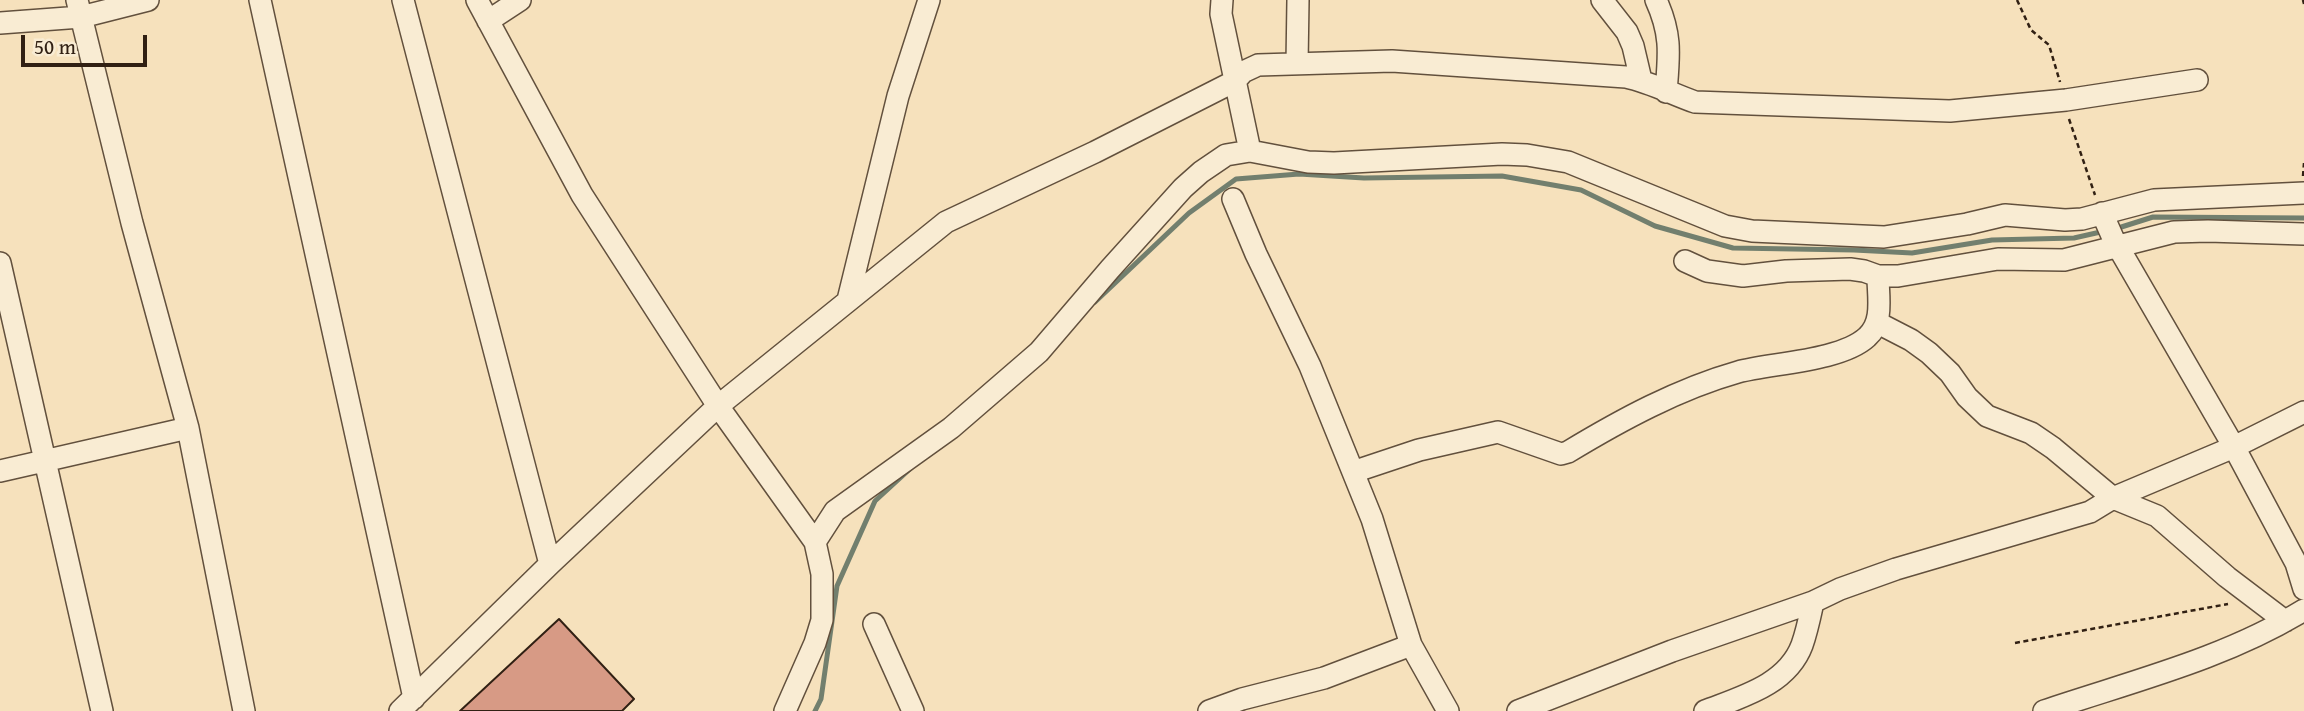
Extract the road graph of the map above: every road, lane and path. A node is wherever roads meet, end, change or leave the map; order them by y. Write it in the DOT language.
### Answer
graph roads {
  1 [pos="148,0"];
  2 [pos="260,0"];
  3 [pos="402,0"];
  4 [pos="477,0"];
  5 [pos="520,0"];
  6 [pos="929,0"];
  7 [pos="1222,0"];
  8 [pos="1298,0"];
  9 [pos="1602,0"];
  10 [pos="1656,0"];
  11 [pos="79,8"];
  12 [pos="488,21"];
  13 [pos="0,23"];
  14 [pos="1297,64"];
  15 [pos="1641,80"];
  16 [pos="2197,80"];
  17 [pos="1235,81"];
  18 [pos="1666,92"];
  19 [pos="1250,151"];
  20 [pos="2304,193"];
  21 [pos="1233,198"];
  22 [pos="2102,213"];
  23 [pos="2304,234"];
  24 [pos="2118,246"];
  25 [pos="1685,261"];
  26 [pos="0,264"];
  27 [pos="1878,276"];
  28 [pos="848,300"];
  29 [pos="1878,323"];
  30 [pos="718,406"];
  31 [pos="2304,412"];
  32 [pos="188,428"];
  33 [pos="2234,447"];
  34 [pos="45,461"];
  35 [pos="0,471"];
  36 [pos="1353,472"];
  37 [pos="2113,498"];
  38 [pos="815,542"];
  39 [pos="550,564"];
  40 [pos="2304,589"];
  41 [pos="2256,599"];
  42 [pos="1813,602"];
  43 [pos="2304,603"];
  44 [pos="2299,613"];
  45 [pos="874,624"];
  46 [pos="2015,643"];
  47 [pos="1411,645"];
  48 [pos="407,704"];
  49 [pos="102,711"];
  50 [pos="244,711"];
  51 [pos="785,711"];
  52 [pos="913,711"];
  53 [pos="1209,711"];
  54 [pos="1448,711"];
  55 [pos="1518,711"];
  56 [pos="1705,711"];
  57 [pos="2044,711"];
  1 -- 11 [label="street"];
  2 -- 48 [label="street"];
  3 -- 39 [label="street"];
  4 -- 12 [label="street"];
  5 -- 12 [label="street"];
  6 -- 28 [label="street"];
  7 -- 17 [label="street"];
  8 -- 14 [label="street"];
  9 -- 15 [label="street"];
  10 -- 18 [label="street"];
  11 -- 13 [label="street"];
  11 -- 32 [label="street"];
  12 -- 30 [label="street"];
  14 -- 15 [label="street"];
  14 -- 17 [label="street"];
  15 -- 18 [label="street"];
  16 -- 18 [label="street"];
  17 -- 19 [label="street"];
  17 -- 28 [label="street"];
  19 -- 22 [label="street"];
  19 -- 38 [label="street"];
  20 -- 22 [label="street"];
  21 -- 36 [label="street"];
  22 -- 24 [label="street"];
  23 -- 24 [label="street"];
  24 -- 27 [label="street"];
  24 -- 33 [label="street"];
  25 -- 27 [label="street"];
  26 -- 34 [label="street"];
  27 -- 29 [label="street"];
  28 -- 30 [label="street"];
  29 -- 36 [label="street"];
  29 -- 37 [label="street"];
  30 -- 38 [label="street"];
  30 -- 39 [label="street"];
  31 -- 33 [label="street"];
  32 -- 34 [label="street"];
  32 -- 50 [label="street"];
  33 -- 37 [label="street"];
  33 -- 40 [label="street"];
  34 -- 35 [label="street"];
  34 -- 49 [label="street"];
  36 -- 47 [label="street"];
  37 -- 41 [label="street"];
  37 -- 42 [label="street"];
  38 -- 51 [label="street"];
  39 -- 48 [label="street"];
  41 -- 44 [label="street"];
  41 -- 46 [label="path"];
  42 -- 55 [label="street"];
  42 -- 56 [label="street"];
  43 -- 44 [label="street"];
  44 -- 57 [label="street"];
  45 -- 52 [label="street"];
  47 -- 53 [label="street"];
  47 -- 54 [label="street"];
}
